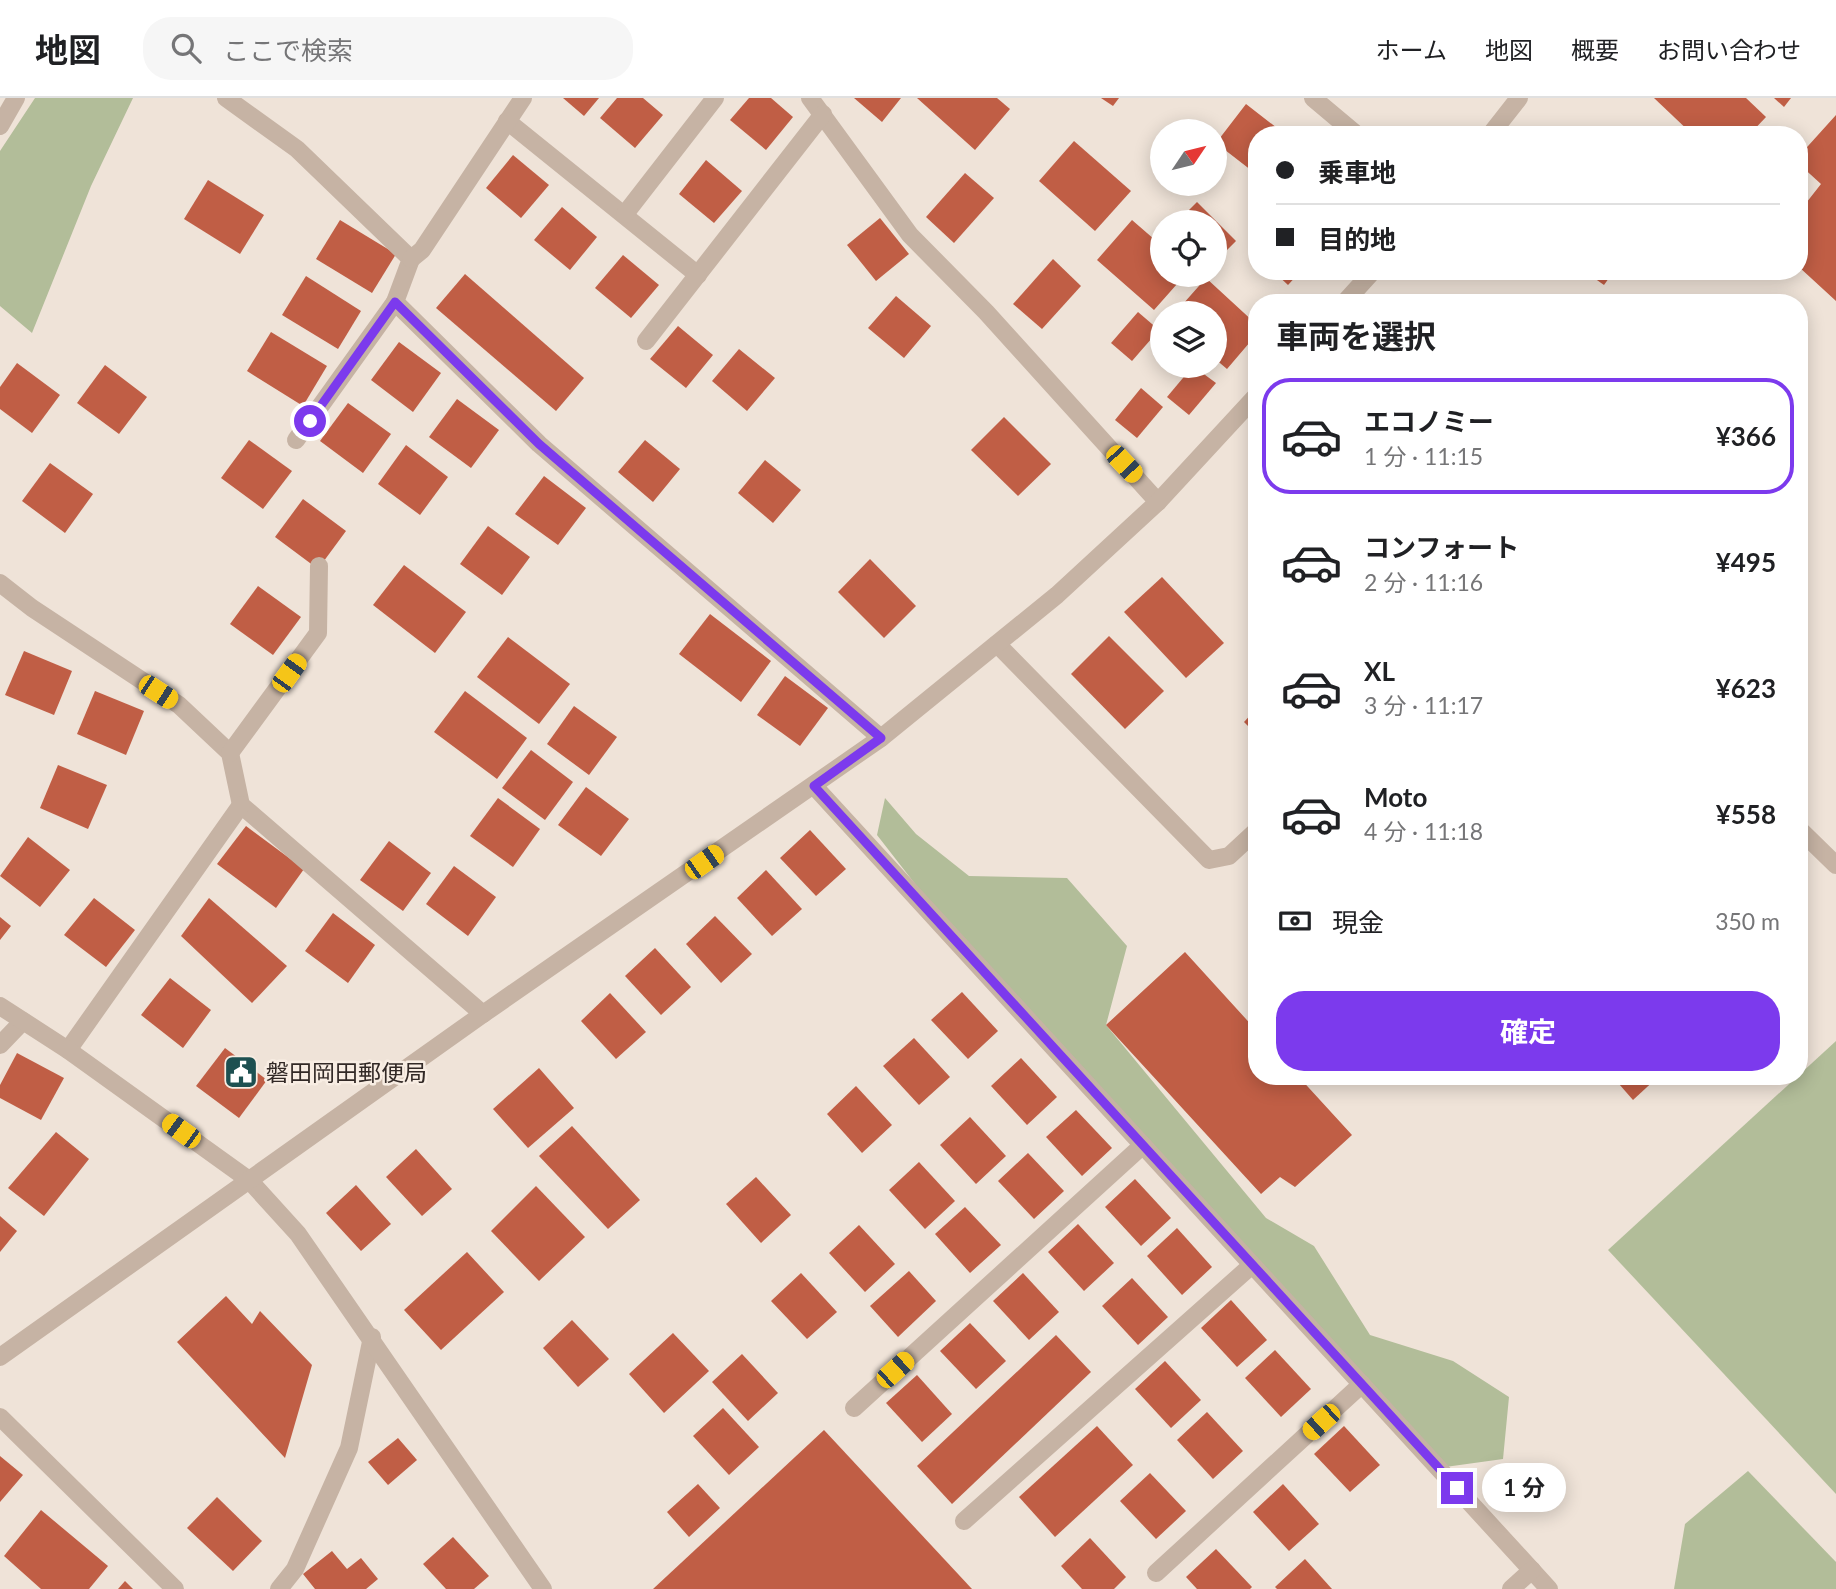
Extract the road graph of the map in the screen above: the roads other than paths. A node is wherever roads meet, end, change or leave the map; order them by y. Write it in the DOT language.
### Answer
graph roads {
  1 [pos="16,98"];
  2 [pos="226,98"];
  3 [pos="523,98"];
  4 [pos="715,98"];
  5 [pos="810,98"];
  6 [pos="1313,98"];
  7 [pos="1519,98"];
  8 [pos="823,114"];
  9 [pos="507,121"];
  10 [pos="0,126"];
  11 [pos="1346,126"];
  12 [pos="1497,126"];
  13 [pos="625,215"];
  14 [pos="411,259"];
  15 [pos="698,275"];
  16 [pos="1365,280"];
  17 [pos="1352,294"];
  18 [pos="395,302"];
  19 [pos="646,341"];
  20 [pos="1248,406"];
  21 [pos="296,440"];
  22 [pos="1158,502"];
  23 [pos="319,566"];
  24 [pos="0,583"];
  25 [pos="997,644"];
  26 [pos="881,738"];
  27 [pos="230,752"];
  28 [pos="814,786"];
  29 [pos="241,805"];
  30 [pos="1248,838"];
  31 [pos="1808,838"];
  32 [pos="1836,865"];
  33 [pos="0,1006"];
  34 [pos="483,1014"];
  35 [pos="23,1021"];
  36 [pos="0,1045"];
  37 [pos="68,1050"];
  38 [pos="1143,1145"];
  39 [pos="249,1180"];
  40 [pos="1252,1265"];
  41 [pos="372,1337"];
  42 [pos="0,1357"];
  43 [pos="1362,1384"];
  44 [pos="854,1408"];
  45 [pos="0,1417"];
  46 [pos="964,1521"];
  47 [pos="1532,1570"];
  48 [pos="1156,1573"];
  49 [pos="175,1589"];
  50 [pos="279,1589"];
  51 [pos="543,1589"];
  52 [pos="1511,1589"];
  53 [pos="1549,1589"];
  1 -- 10 [label="street"];
  2 -- 14 [label="street"];
  3 -- 9 [label="street"];
  4 -- 13 [label="street"];
  5 -- 8 [label="street"];
  6 -- 11 [label="street"];
  7 -- 12 [label="street"];
  8 -- 15 [label="street"];
  8 -- 22 [label="street"];
  9 -- 13 [label="street"];
  9 -- 14 [label="street"];
  13 -- 15 [label="street"];
  14 -- 18 [label="street"];
  15 -- 19 [label="street"];
  16 -- 17 [label="street"];
  18 -- 21 [label="street"];
  18 -- 26 [label="street"];
  20 -- 22 [label="street"];
  22 -- 25 [label="street"];
  23 -- 27 [label="street"];
  24 -- 27 [label="street"];
  25 -- 26 [label="street"];
  25 -- 30 [label="street"];
  26 -- 28 [label="street"];
  27 -- 29 [label="street"];
  28 -- 34 [label="street"];
  28 -- 38 [label="street"];
  29 -- 34 [label="street"];
  29 -- 37 [label="street"];
  31 -- 32 [label="street"];
  33 -- 35 [label="street"];
  34 -- 39 [label="street"];
  35 -- 36 [label="street"];
  35 -- 37 [label="street"];
  37 -- 39 [label="street"];
  38 -- 40 [label="street"];
  38 -- 44 [label="street"];
  39 -- 41 [label="street"];
  39 -- 42 [label="street"];
  40 -- 43 [label="street"];
  40 -- 46 [label="street"];
  41 -- 50 [label="street"];
  41 -- 51 [label="street"];
  43 -- 47 [label="street"];
  43 -- 48 [label="street"];
  45 -- 49 [label="street"];
  47 -- 52 [label="street"];
  47 -- 53 [label="street"];
}
